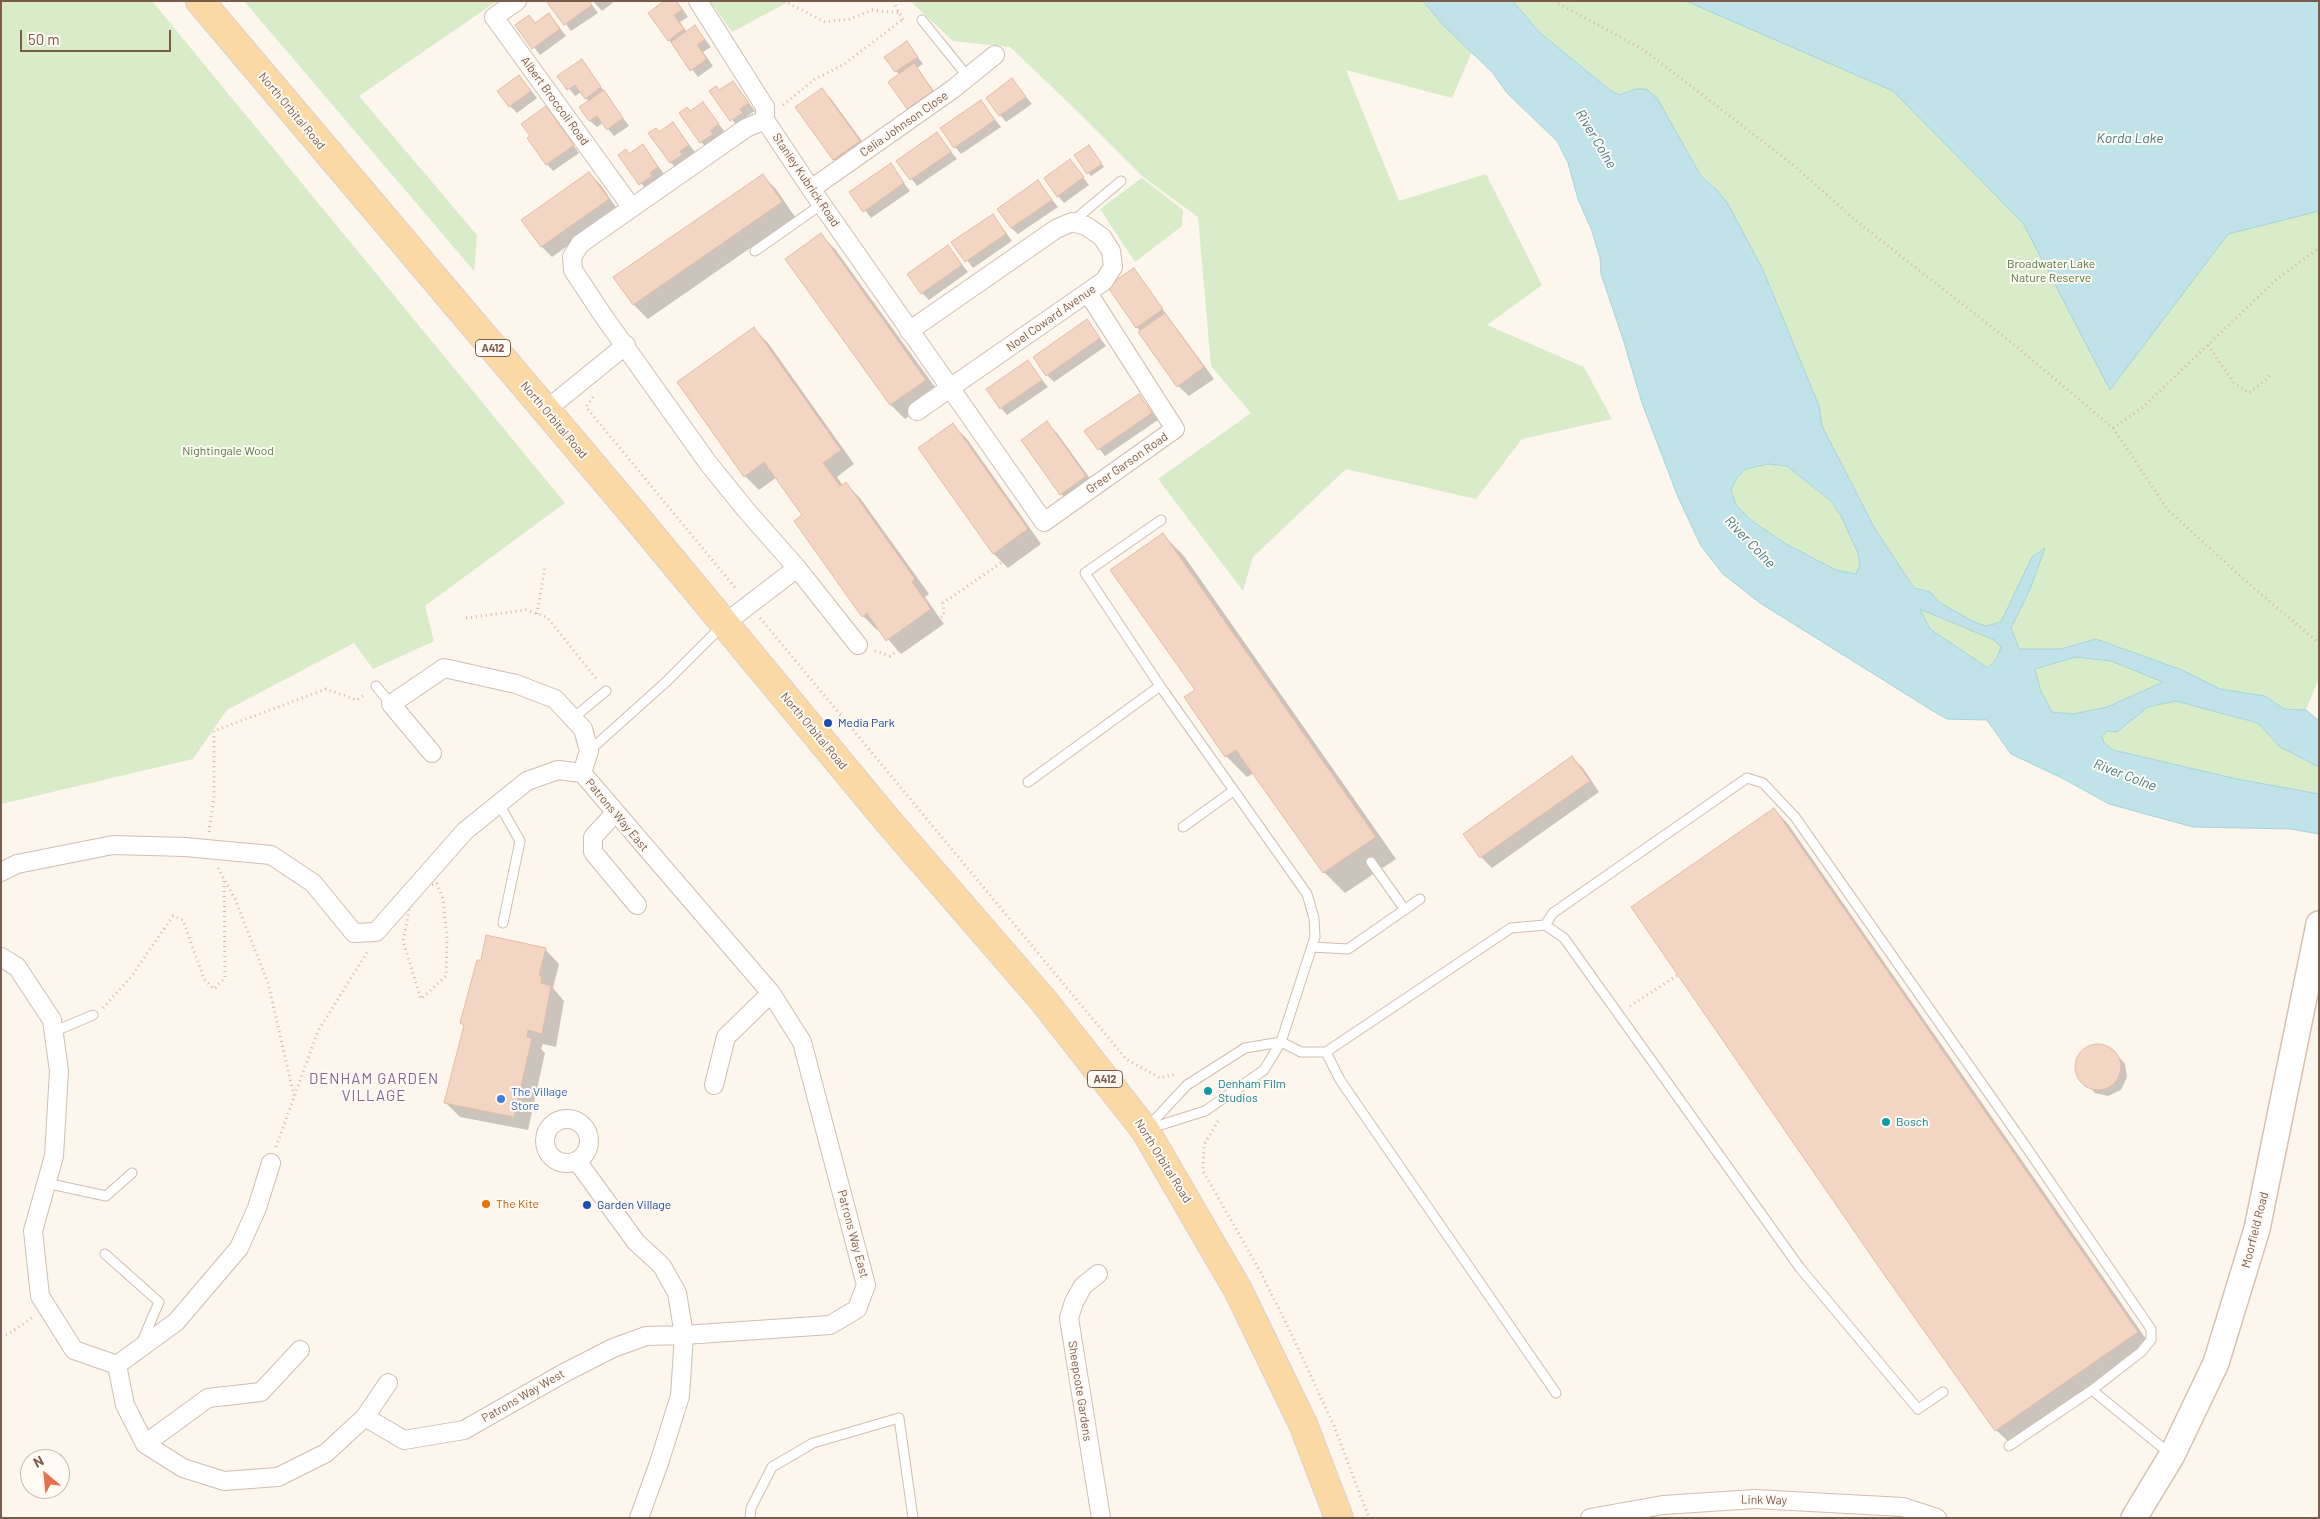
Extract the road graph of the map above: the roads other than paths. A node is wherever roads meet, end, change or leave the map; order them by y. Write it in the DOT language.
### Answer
graph roads {
  1 [pos="200,1"];
  2 [pos="517,1"];
  3 [pos="698,1"];
  4 [pos="922,20"];
  5 [pos="994,55"];
  6 [pos="968,77"];
  7 [pos="765,120"];
  8 [pos="1121,181"];
  9 [pos="811,190"];
  10 [pos="822,204"];
  11 [pos="632,208"];
  12 [pos="1072,222"];
  13 [pos="755,251"];
  14 [pos="1088,293"];
  15 [pos="910,331"];
  16 [pos="626,345"];
  17 [pos="950,389"];
  18 [pos="546,410"];
  19 [pos="917,411"];
  20 [pos="1161,520"];
  21 [pos="1044,522"];
  22 [pos="797,568"];
  23 [pos="724,624"];
  24 [pos="858,645"];
  25 [pos="376,686"];
  26 [pos="1160,686"];
  27 [pos="606,691"];
  28 [pos="391,704"];
  29 [pos="573,718"];
  30 [pos="588,751"];
  31 [pos="432,753"];
  32 [pos="582,773"];
  33 [pos="1028,782"];
  34 [pos="1234,791"];
  35 [pos="499,804"];
  36 [pos="615,813"];
  37 [pos="1183,827"];
  38 [pos="1370,862"];
  39 [pos="1,872"];
  40 [pos="1420,899"];
  41 [pos="638,905"];
  42 [pos="1405,910"];
  43 [pos="504,923"];
  44 [pos="2319,924"];
  45 [pos="1545,925"];
  46 [pos="1312,947"];
  47 [pos="1,957"];
  48 [pos="771,993"];
  49 [pos="93,1015"];
  50 [pos="53,1032"];
  51 [pos="1281,1042"];
  52 [pos="1326,1052"];
  53 [pos="714,1085"];
  54 [pos="1145,1130"];
  55 [pos="577,1161"];
  56 [pos="271,1163"];
  57 [pos="132,1173"];
  58 [pos="46,1183"];
  59 [pos="104,1254"];
  60 [pos="1098,1274"];
  61 [pos="684,1335"];
  62 [pos="139,1348"];
  63 [pos="300,1350"];
  64 [pos="117,1365"];
  65 [pos="388,1384"];
  66 [pos="2092,1390"];
  67 [pos="1944,1392"];
  68 [pos="1556,1393"];
  69 [pos="365,1417"];
  70 [pos="146,1444"];
  71 [pos="2008,1446"];
  72 [pos="2172,1455"];
  73 [pos="1663,1512"];
  74 [pos="639,1518"];
  75 [pos="750,1518"];
  76 [pos="912,1518"];
  77 [pos="1101,1518"];
  78 [pos="1339,1518"];
  79 [pos="1590,1518"];
  80 [pos="1937,1518"];
  81 [pos="2134,1518"];
  1 -- 18 [label="main road, North Orbital Road / A412"];
  2 -- 11 [label="street, Albert Broccoli Road"];
  3 -- 7 [label="street"];
  4 -- 6 [label="lane"];
  5 -- 6 [label="street, Celia Johnson Close"];
  6 -- 9 [label="street, Celia Johnson Close"];
  7 -- 9 [label="street, Stanley Kubrick Road"];
  7 -- 11 [label="street, Stanley Kubrick Road"];
  8 -- 12 [label="lane"];
  9 -- 10 [label="street, Stanley Kubrick Road"];
  10 -- 13 [label="lane"];
  10 -- 15 [label="street, Stanley Kubrick Road"];
  11 -- 16 [label="street, Stanley Kubrick Road"];
  12 -- 14 [label="street, Noel Coward Avenue"];
  12 -- 15 [label="street"];
  14 -- 17 [label="street, Noel Coward Avenue"];
  14 -- 21 [label="street, Greer Garson Road"];
  15 -- 17 [label="street, Stanley Kubrick Road"];
  16 -- 18 [label="street"];
  16 -- 22 [label="street, Stanley Kubrick Road"];
  17 -- 19 [label="street, Noel Coward Avenue"];
  17 -- 21 [label="street, Stanley Kubrick Road"];
  18 -- 23 [label="main road, North Orbital Road / A412"];
  20 -- 26 [label="lane"];
  22 -- 23 [label="street"];
  22 -- 24 [label="street, Stanley Kubrick Road"];
  23 -- 30 [label="lane"];
  23 -- 54 [label="main road, North Orbital Road / A412"];
  25 -- 28 [label="lane"];
  26 -- 33 [label="lane"];
  26 -- 34 [label="lane"];
  27 -- 29 [label="lane"];
  28 -- 29 [label="street"];
  28 -- 31 [label="street"];
  29 -- 30 [label="street"];
  30 -- 32 [label="street"];
  32 -- 35 [label="street, Patrons Way East"];
  32 -- 36 [label="street, Patrons Way East"];
  34 -- 37 [label="lane"];
  34 -- 46 [label="lane"];
  35 -- 39 [label="street, Patrons Way East"];
  35 -- 43 [label="lane"];
  36 -- 41 [label="street"];
  36 -- 48 [label="street, Patrons Way East"];
  38 -- 42 [label="lane"];
  40 -- 42 [label="lane"];
  42 -- 46 [label="lane"];
  44 -- 72 [label="street, Moorfield Road"];
  45 -- 52 [label="lane"];
  45 -- 66 [label="lane"];
  45 -- 67 [label="lane"];
  46 -- 51 [label="lane"];
  47 -- 50 [label="street"];
  48 -- 53 [label="street"];
  48 -- 61 [label="street, Patrons Way East"];
  49 -- 50 [label="lane"];
  50 -- 58 [label="street"];
  51 -- 52 [label="lane"];
  51 -- 54 [label="lane"];
  51 -- 54 [label="lane"];
  52 -- 68 [label="lane"];
  54 -- 78 [label="main road, North Orbital Road / A412"];
  55 -- 61 [label="street"];
  56 -- 62 [label="street"];
  57 -- 58 [label="lane"];
  58 -- 64 [label="street"];
  59 -- 62 [label="lane"];
  60 -- 77 [label="street, Sheepcote Gardens"];
  61 -- 69 [label="street, Patrons Way West"];
  61 -- 74 [label="street"];
  62 -- 64 [label="street"];
  63 -- 70 [label="street"];
  64 -- 70 [label="street"];
  65 -- 69 [label="street"];
  66 -- 71 [label="lane"];
  66 -- 72 [label="lane"];
  69 -- 70 [label="street"];
  72 -- 81 [label="street, Moorfield Road"];
  73 -- 79 [label="street, Link Way"];
  73 -- 80 [label="street, Link Way"];
  75 -- 76 [label="lane"];
}
